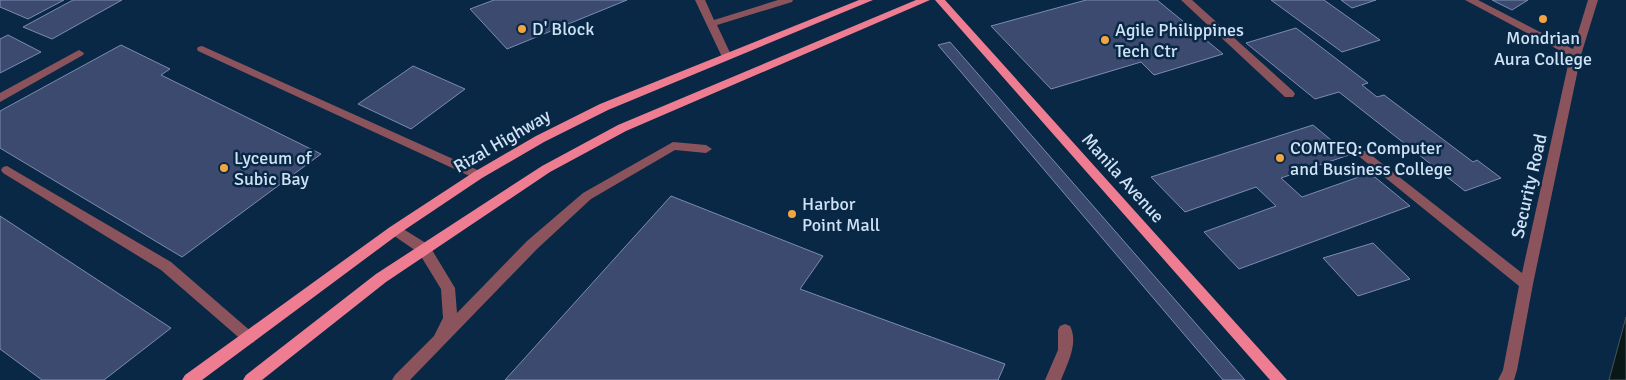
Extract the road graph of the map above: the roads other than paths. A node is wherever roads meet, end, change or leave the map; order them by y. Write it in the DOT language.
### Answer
graph roads {
  1 [pos="700,0"];
  2 [pos="788,0"];
  3 [pos="868,0"];
  4 [pos="925,0"];
  5 [pos="940,0"];
  6 [pos="1186,0"];
  7 [pos="1470,0"];
  8 [pos="1593,0"];
  9 [pos="711,24"];
  10 [pos="202,49"];
  11 [pos="79,53"];
  12 [pos="1576,55"];
  13 [pos="727,57"];
  14 [pos="1289,94"];
  15 [pos="0,98"];
  16 [pos="706,149"];
  17 [pos="1362,154"];
  18 [pos="7,170"];
  19 [pos="478,175"];
  20 [pos="395,230"];
  21 [pos="424,249"];
  22 [pos="1526,284"];
  23 [pos="1065,330"];
  24 [pos="249,338"];
  25 [pos="439,340"];
  26 [pos="190,380"];
  27 [pos="250,380"];
  28 [pos="400,380"];
  29 [pos="1053,380"];
  30 [pos="1280,380"];
  31 [pos="1506,380"];
  1 -- 9 [label="lane"];
  2 -- 9 [label="lane"];
  3 -- 13 [label="main road, Rizal Highway"];
  4 -- 21 [label="main road"];
  5 -- 30 [label="main road, Manila Avenue"];
  6 -- 14 [label="lane"];
  7 -- 12 [label="lane"];
  8 -- 12 [label="lane, Security Road"];
  9 -- 13 [label="lane"];
  10 -- 19 [label="lane"];
  11 -- 15 [label="lane"];
  12 -- 22 [label="lane, Security Road"];
  13 -- 19 [label="main road, Rizal Highway"];
  16 -- 25 [label="lane"];
  17 -- 22 [label="lane"];
  18 -- 24 [label="lane"];
  19 -- 20 [label="main road, Rizal Highway"];
  20 -- 21 [label="lane"];
  20 -- 24 [label="main road, Rizal Highway"];
  21 -- 25 [label="lane"];
  21 -- 27 [label="main road"];
  22 -- 31 [label="lane, Security Road"];
  23 -- 29 [label="lane"];
  24 -- 26 [label="main road, Rizal Highway"];
  25 -- 28 [label="lane"];
}
